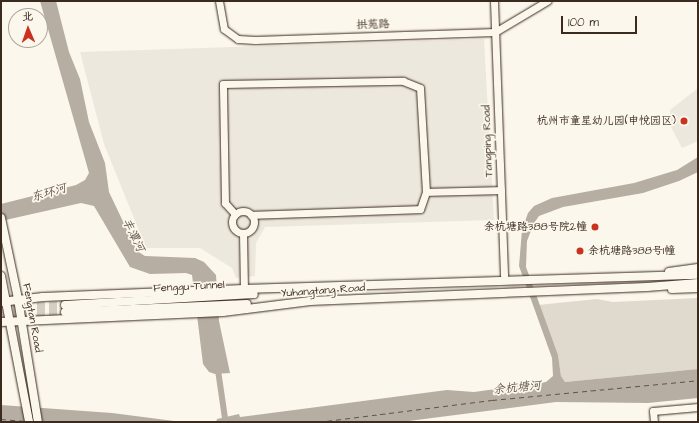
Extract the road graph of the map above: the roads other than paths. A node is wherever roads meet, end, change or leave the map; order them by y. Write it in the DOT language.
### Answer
graph roads {
  1 [pos="219,1"];
  2 [pos="494,1"];
  3 [pos="547,1"];
  4 [pos="495,32"];
  5 [pos="501,190"];
  6 [pos="426,192"];
  7 [pos="235,214"];
  8 [pos="251,215"];
  9 [pos="2,222"];
  10 [pos="243,233"];
  11 [pos="698,268"];
  12 [pos="698,275"];
  13 [pos="1,276"];
  14 [pos="630,278"];
  15 [pos="504,280"];
  16 [pos="698,283"];
  17 [pos="647,287"];
  18 [pos="698,288"];
  19 [pos="244,289"];
  20 [pos="315,289"];
  21 [pos="223,293"];
  22 [pos="18,300"];
  23 [pos="3,301"];
  24 [pos="310,301"];
  25 [pos="192,303"];
  26 [pos="65,309"];
  27 [pos="224,309"];
  28 [pos="1,322"];
  29 [pos="10,322"];
  30 [pos="21,322"];
  31 [pos="698,407"];
  32 [pos="29,422"];
  33 [pos="38,422"];
  34 [pos="654,422"];
  1 -- 4 [label="street, 拱苑路"];
  2 -- 4 [label="street, Tangping Road"];
  3 -- 4 [label="street, 拱苑路"];
  4 -- 5 [label="street, Tangping Road"];
  5 -- 6 [label="street"];
  5 -- 15 [label="street, Tangping Road"];
  6 -- 7 [label="street"];
  6 -- 8 [label="street"];
  7 -- 8 [label="street"];
  7 -- 10 [label="street"];
  8 -- 10 [label="street"];
  9 -- 22 [label="main road, Fengtan Road"];
  10 -- 19 [label="street"];
  11 -- 14 [label="main road, Yuhangtang Road"];
  12 -- 14 [label="main road, Yuhangtang Road"];
  13 -- 23 [label="main road, Fengtan Road"];
  14 -- 15 [label="main road, Yuhangtang Road"];
  15 -- 20 [label="main road, Yuhangtang Road"];
  16 -- 17 [label="main road, Yuhangtang Road"];
  17 -- 18 [label="main road, Yuhangtang Road"];
  17 -- 24 [label="main road, Yuhangtang Road"];
  19 -- 20 [label="main road, Yuhangtang Road"];
  19 -- 21 [label="main road, Yuhangtang Road"];
  20 -- 21 [label="main road, Fenggu Tunnel"];
  21 -- 25 [label="main road, Yuhangtang Road"];
  22 -- 23 [label="main road, Yuhangtang Road"];
  22 -- 25 [label="main road, Yuhangtang Road"];
  22 -- 30 [label="main road, Fengtan Road"];
  23 -- 29 [label="main road, Fengtan Road"];
  24 -- 27 [label="main road, Fenggu Tunnel"];
  25 -- 26 [label="main road, Fenggu Tunnel"];
  25 -- 27 [label="main road, Yuhangtang Road"];
  25 -- 30 [label="main road, Yuhangtang Road"];
  28 -- 29 [label="main road, Yuhangtang Road"];
  29 -- 30 [label="main road, Yuhangtang Road"];
  29 -- 32 [label="main road, Fengtan Road"];
  30 -- 33 [label="main road, Fengtan Road"];
  31 -- 34 [label="street"];
}
